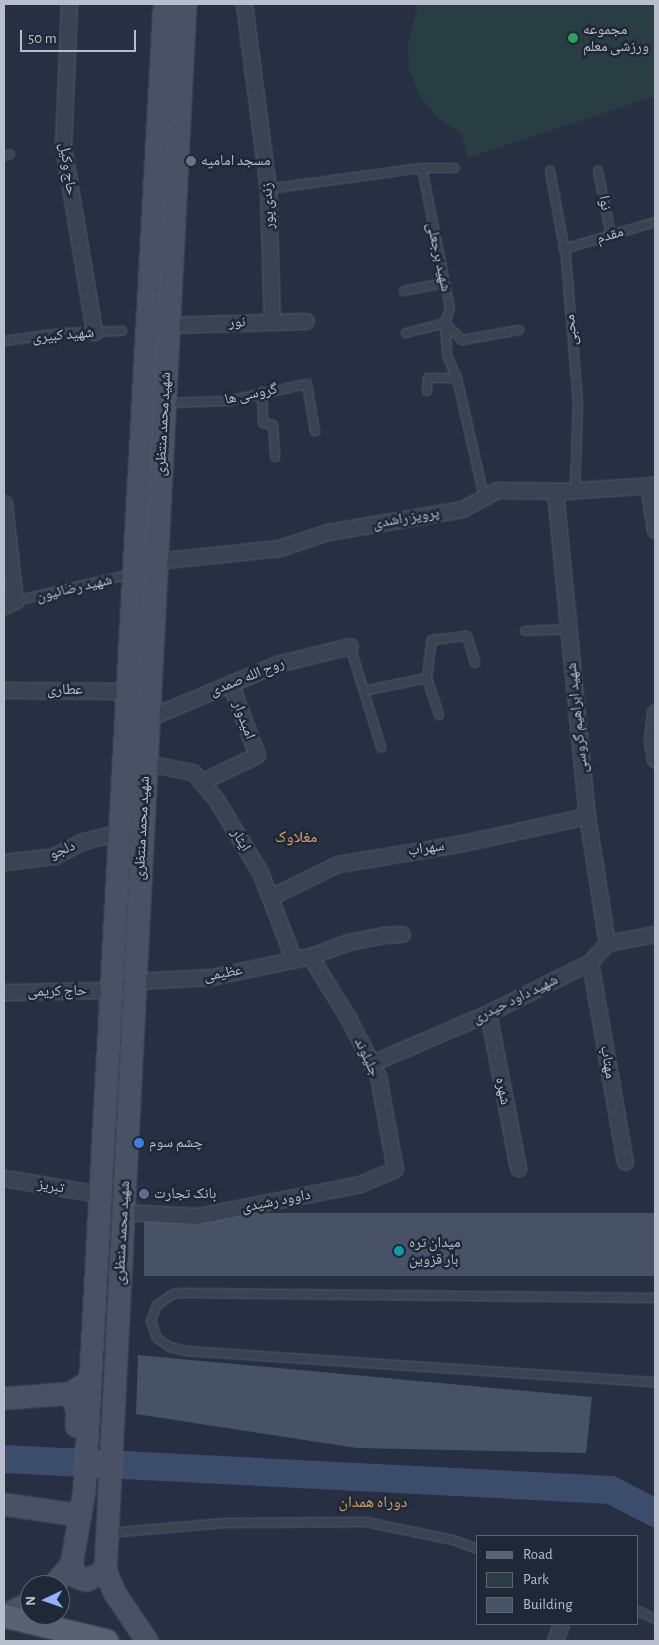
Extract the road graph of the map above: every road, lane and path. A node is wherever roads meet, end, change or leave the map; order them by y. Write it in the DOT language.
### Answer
graph roads {
  1 [pos="69,4"];
  2 [pos="164,4"];
  3 [pos="185,4"];
  4 [pos="244,4"];
  5 [pos="422,168"];
  6 [pos="455,168"];
  7 [pos="550,171"];
  8 [pos="598,171"];
  9 [pos="268,189"];
  10 [pos="655,222"];
  11 [pos="611,235"];
  12 [pos="564,249"];
  13 [pos="444,283"];
  14 [pos="404,291"];
  15 [pos="272,320"];
  16 [pos="306,321"];
  17 [pos="445,323"];
  18 [pos="168,325"];
  19 [pos="122,330"];
  20 [pos="520,330"];
  21 [pos="94,332"];
  22 [pos="406,333"];
  23 [pos="4,342"];
  24 [pos="457,378"];
  25 [pos="427,391"];
  26 [pos="262,392"];
  27 [pos="164,402"];
  28 [pos="315,430"];
  29 [pos="275,458"];
  30 [pos="652,485"];
  31 [pos="575,490"];
  32 [pos="555,491"];
  33 [pos="484,497"];
  34 [pos="4,507"];
  35 [pos="655,530"];
  36 [pos="156,561"];
  37 [pos="133,574"];
  38 [pos="10,603"];
  39 [pos="568,629"];
  40 [pos="525,631"];
  41 [pos="350,646"];
  42 [pos="475,663"];
  43 [pos="427,678"];
  44 [pos="230,683"];
  45 [pos="4,690"];
  46 [pos="126,690"];
  47 [pos="364,691"];
  48 [pos="655,712"];
  49 [pos="440,715"];
  50 [pos="148,718"];
  51 [pos="381,747"];
  52 [pos="655,760"];
  53 [pos="146,763"];
  54 [pos="201,782"];
  55 [pos="587,816"];
  56 [pos="119,833"];
  57 [pos="4,862"];
  58 [pos="270,897"];
  59 [pos="402,934"];
  60 [pos="655,934"];
  61 [pos="606,943"];
  62 [pos="310,956"];
  63 [pos="294,960"];
  64 [pos="590,962"];
  65 [pos="134,981"];
  66 [pos="110,990"];
  67 [pos="4,992"];
  68 [pos="488,1014"];
  69 [pos="372,1063"];
  70 [pos="625,1162"];
  71 [pos="518,1168"];
  72 [pos="395,1169"];
  73 [pos="4,1178"];
  74 [pos="99,1194"];
  75 [pos="123,1212"];
  76 [pos="655,1298"];
  77 [pos="655,1382"];
  78 [pos="4,1398"];
  79 [pos="78,1404"];
  80 [pos="4,1504"];
  81 [pos="74,1514"];
  82 [pos="107,1533"];
  83 [pos="477,1549"];
  84 [pos="71,1564"];
  85 [pos="105,1570"];
  86 [pos="62,1575"];
  87 [pos="20,1607"];
  88 [pos="639,1611"];
  89 [pos="4,1616"];
  90 [pos="655,1619"];
  91 [pos="562,1625"];
  92 [pos="107,1641"];
  93 [pos="147,1641"];
  94 [pos="555,1641"];
  1 -- 21 [label="street, حاج وکیل"];
  2 -- 37 [label="main road, شهید محمد منتظری"];
  3 -- 18 [label="main road, شهید محمد منتظری"];
  4 -- 9 [label="street, زندی پور"];
  5 -- 6 [label="lane"];
  5 -- 9 [label="lane"];
  5 -- 13 [label="lane, شهید برجعلی"];
  7 -- 12 [label="lane, محبی"];
  8 -- 11 [label="lane, نوا"];
  9 -- 15 [label="street, زندی پور"];
  10 -- 11 [label="lane, مقدم"];
  11 -- 12 [label="lane, مقدم"];
  12 -- 31 [label="lane, محبی"];
  13 -- 14 [label="lane"];
  13 -- 17 [label="lane, شهید برجعلی"];
  15 -- 16 [label="street, نور"];
  15 -- 18 [label="street, نور"];
  17 -- 20 [label="lane"];
  17 -- 22 [label="lane"];
  17 -- 24 [label="lane, شهید برجعلی"];
  18 -- 27 [label="main road, شهید محمد منتظری"];
  19 -- 21 [label="lane, شهید کبیری"];
  21 -- 23 [label="lane, شهید کبیری"];
  24 -- 25 [label="lane"];
  24 -- 33 [label="lane, شهید برجعلی"];
  26 -- 27 [label="lane, گروسی ها"];
  26 -- 28 [label="lane, گروسی ها"];
  26 -- 29 [label="lane"];
  27 -- 36 [label="main road, شهید محمد منتظری"];
  30 -- 31 [label="street, پرویز راشدی"];
  30 -- 35 [label="street"];
  31 -- 32 [label="street, پرویز راشدی"];
  32 -- 33 [label="street, پرویز راشدی"];
  32 -- 39 [label="street, شهید ابراهیم گروسی"];
  33 -- 36 [label="street, پرویز راشدی"];
  34 -- 38 [label="street"];
  36 -- 50 [label="main road, شهید محمد منتظری"];
  37 -- 38 [label="lane, شهید رضائیون"];
  37 -- 46 [label="main road, شهید محمد منتظری"];
  39 -- 40 [label="lane"];
  39 -- 55 [label="street, شهید ابراهیم گروسی"];
  41 -- 44 [label="street, روح الله صمدی"];
  41 -- 47 [label="lane"];
  42 -- 43 [label="lane"];
  43 -- 47 [label="lane"];
  43 -- 49 [label="lane"];
  44 -- 50 [label="street, روح الله صمدی"];
  44 -- 54 [label="street, امیدوار"];
  45 -- 46 [label="street, عطاری"];
  46 -- 56 [label="main road, شهید محمد منتظری"];
  47 -- 51 [label="lane"];
  48 -- 52 [label="street"];
  50 -- 53 [label="main road, شهید محمد منتظری"];
  53 -- 54 [label="street, ایثار"];
  53 -- 65 [label="main road, شهید محمد منتظری"];
  54 -- 58 [label="street, ایثار"];
  55 -- 58 [label="street, سهراب"];
  55 -- 61 [label="street, شهید ابراهیم گروسی"];
  56 -- 57 [label="street, دلجو"];
  56 -- 66 [label="main road, شهید محمد منتظری"];
  58 -- 63 [label="street, ایثار"];
  59 -- 62 [label="street, عظیمی"];
  60 -- 61 [label="street"];
  61 -- 64 [label="street, شهید داود حیدری"];
  62 -- 63 [label="street, عظیمی"];
  62 -- 69 [label="street, جلیلوند"];
  63 -- 65 [label="street, عظیمی"];
  64 -- 68 [label="street, شهید داود حیدری"];
  64 -- 70 [label="street, مهتاب"];
  65 -- 75 [label="main road, شهید محمد منتظری"];
  66 -- 67 [label="street, حاج کریمی"];
  66 -- 74 [label="main road, شهید محمد منتظری"];
  68 -- 69 [label="street, شهید داود حیدری"];
  68 -- 71 [label="street, شهره"];
  69 -- 72 [label="street, جلیلوند"];
  72 -- 75 [label="street, داوود رشیدی"];
  73 -- 74 [label="street, تبریز"];
  74 -- 79 [label="main road, شهید محمد منتظری"];
  75 -- 82 [label="main road, شهید محمد منتظری"];
  76 -- 77 [label="lane"];
  78 -- 79 [label="main road"];
  79 -- 81 [label="main road, شهید محمد منتظری"];
  80 -- 81 [label="main road"];
  81 -- 84 [label="main road, شهید محمد منتظری"];
  82 -- 83 [label="lane"];
  82 -- 85 [label="main road, شهید محمد منتظری"];
  84 -- 85 [label="main road"];
  84 -- 86 [label="main road, شهید محمد منتظری"];
  85 -- 93 [label="main road, شهید محمد منتظری"];
  87 -- 89 [label="main road"];
  88 -- 90 [label="lane"];
  89 -- 92 [label="main road"];
  91 -- 94 [label="street"];
}
